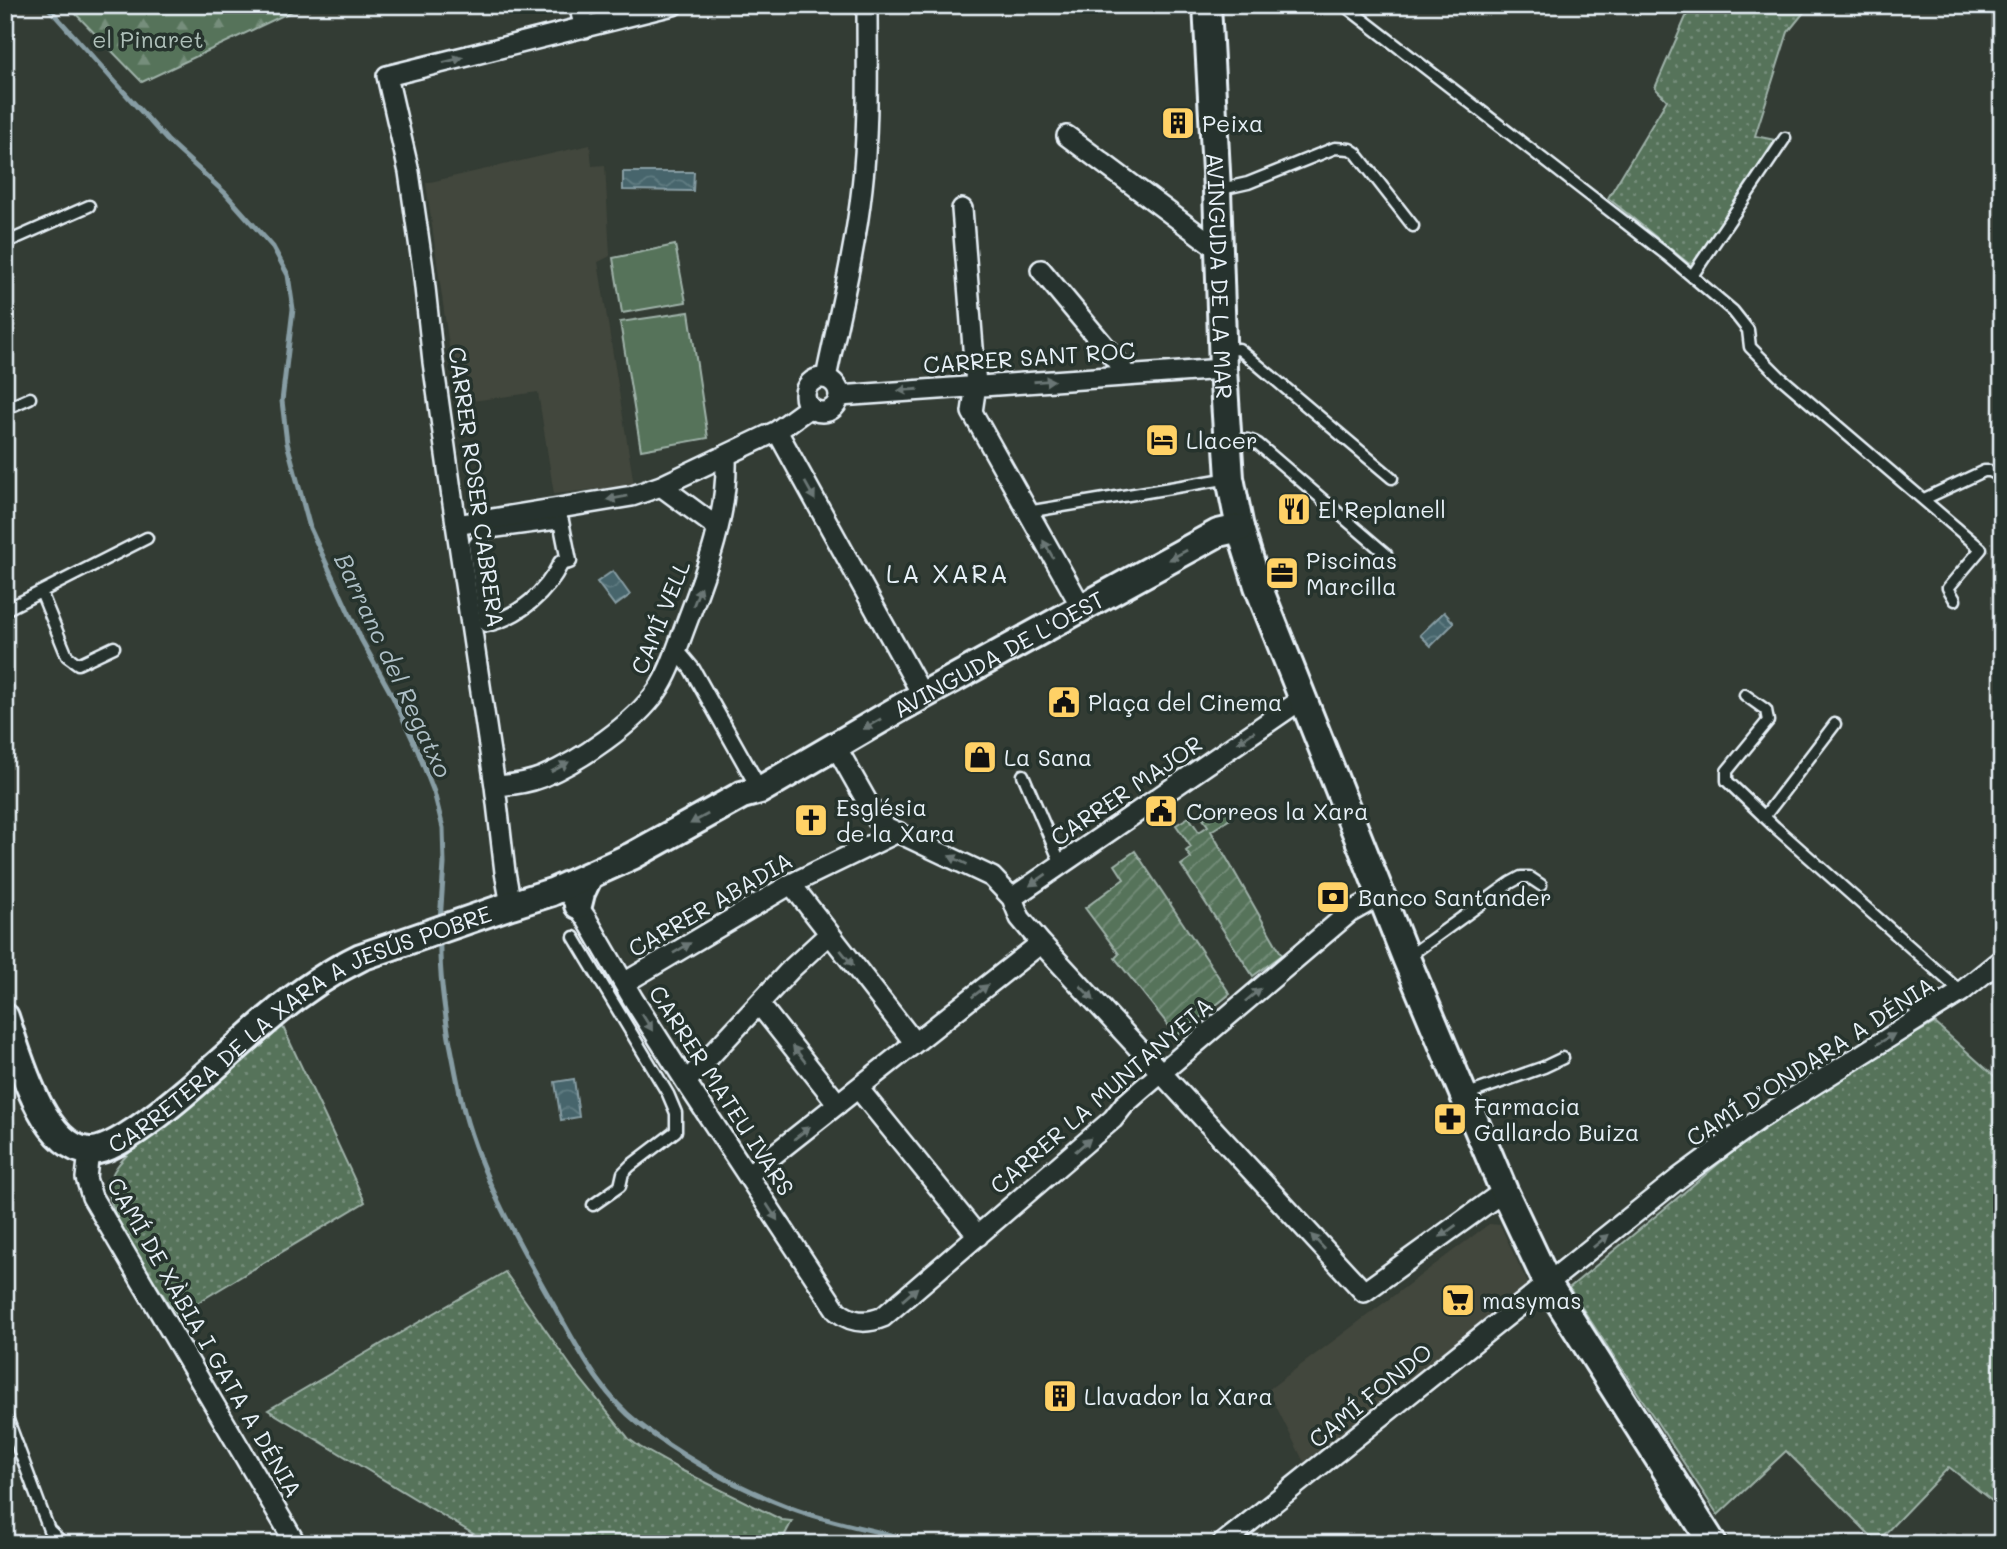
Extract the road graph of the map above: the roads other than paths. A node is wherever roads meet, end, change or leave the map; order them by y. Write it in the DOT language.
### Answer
graph roads {
  1 [pos="579,5"];
  2 [pos="673,5"];
  3 [pos="867,5"];
  4 [pos="1207,5"];
  5 [pos="1344,5"];
  6 [pos="585,28"];
  7 [pos="1067,135"];
  8 [pos="1786,138"];
  9 [pos="1217,190"];
  10 [pos="89,206"];
  11 [pos="962,209"];
  12 [pos="1413,226"];
  13 [pos="5,243"];
  14 [pos="1218,249"];
  15 [pos="1041,270"];
  16 [pos="1692,276"];
  17 [pos="1223,359"];
  18 [pos="1126,375"];
  19 [pos="826,378"];
  20 [pos="976,386"];
  21 [pos="839,396"];
  22 [pos="30,398"];
  23 [pos="810,407"];
  24 [pos="5,409"];
  25 [pos="777,431"];
  26 [pos="1228,441"];
  27 [pos="726,457"];
  28 [pos="2002,477"];
  29 [pos="1230,478"];
  30 [pos="1392,478"];
  31 [pos="661,486"];
  32 [pos="1924,499"];
  33 [pos="1027,512"];
  34 [pos="456,524"];
  35 [pos="718,528"];
  36 [pos="1240,528"];
  37 [pos="147,538"];
  38 [pos="476,545"];
  39 [pos="1386,554"];
  40 [pos="41,592"];
  41 [pos="1955,600"];
  42 [pos="1082,608"];
  43 [pos="5,610"];
  44 [pos="114,647"];
  45 [pos="682,657"];
  46 [pos="1745,695"];
  47 [pos="923,696"];
  48 [pos="1303,699"];
  49 [pos="1835,724"];
  50 [pos="835,745"];
  51 [pos="1023,775"];
  52 [pos="495,786"];
  53 [pos="760,789"];
  54 [pos="1764,817"];
  55 [pos="898,832"];
  56 [pos="1061,864"];
  57 [pos="589,876"];
  58 [pos="791,884"];
  59 [pos="1541,886"];
  60 [pos="552,892"];
  61 [pos="1381,895"];
  62 [pos="1012,898"];
  63 [pos="511,905"];
  64 [pos="578,905"];
  65 [pos="829,934"];
  66 [pos="574,937"];
  67 [pos="1041,943"];
  68 [pos="603,948"];
  69 [pos="585,958"];
  70 [pos="1406,958"];
  71 [pos="2002,959"];
  72 [pos="624,983"];
  73 [pos="1961,992"];
  74 [pos="759,1004"];
  75 [pos="5,1017"];
  76 [pos="914,1042"];
  77 [pos="1563,1058"];
  78 [pos="1160,1073"];
  79 [pos="686,1082"];
  80 [pos="858,1088"];
  81 [pos="668,1094"];
  82 [pos="1464,1095"];
  83 [pos="838,1104"];
  84 [pos="89,1152"];
  85 [pos="748,1175"];
  86 [pos="1504,1191"];
  87 [pos="593,1205"];
  88 [pos="978,1236"];
  89 [pos="1548,1284"];
  90 [pos="852,1320"];
  91 [pos="5,1412"];
  92 [pos="64,1544"];
  93 [pos="296,1544"];
  94 [pos="1222,1544"];
  95 [pos="1713,1544"];
  1 -- 6 [label="street"];
  2 -- 6 [label="street"];
  3 -- 19 [label="street"];
  4 -- 9 [label="main road, AVINGUDA DE LA MAR"];
  5 -- 16 [label="lane"];
  34 -- 6 [label="street, CARRER ROSER CABRERA, one-way"];
  7 -- 14 [label="street"];
  8 -- 16 [label="lane"];
  9 -- 12 [label="lane"];
  9 -- 14 [label="main road, AVINGUDA DE LA MAR"];
  10 -- 13 [label="lane"];
  11 -- 20 [label="street"];
  14 -- 17 [label="main road, AVINGUDA DE LA MAR"];
  15 -- 18 [label="street"];
  16 -- 32 [label="lane"];
  17 -- 18 [label="street, CARRER SANT ROC"];
  17 -- 26 [label="main road, AVINGUDA DE LA MAR"];
  17 -- 30 [label="lane"];
  20 -- 18 [label="street, CARRER SANT ROC, one-way"];
  19 -- 21 [label="street"];
  19 -- 23 [label="street"];
  20 -- 21 [label="street, CARRER SANT ROC, one-way"];
  20 -- 33 [label="street"];
  21 -- 23 [label="street"];
  22 -- 24 [label="lane"];
  23 -- 25 [label="street"];
  25 -- 27 [label="street"];
  25 -- 47 [label="street, one-way"];
  26 -- 29 [label="main road, AVINGUDA DE LA MAR"];
  26 -- 39 [label="lane"];
  27 -- 31 [label="street"];
  27 -- 35 [label="street, CAMÍ VELL"];
  28 -- 32 [label="lane"];
  29 -- 33 [label="lane"];
  29 -- 36 [label="main road, AVINGUDA DE LA MAR"];
  31 -- 34 [label="street, one-way"];
  31 -- 35 [label="street"];
  32 -- 41 [label="lane"];
  42 -- 33 [label="street, one-way"];
  34 -- 52 [label="street, CARRER ROSER CABRERA"];
  52 -- 35 [label="street, CAMÍ VELL, one-way"];
  36 -- 42 [label="main road, AVINGUDA DE L'OEST, one-way"];
  36 -- 48 [label="main road, AVINGUDA DE LA MAR"];
  37 -- 40 [label="lane"];
  38 -- 38 [label="street"];
  40 -- 43 [label="lane"];
  40 -- 44 [label="lane"];
  42 -- 47 [label="main road, AVINGUDA DE L'OEST"];
  45 -- 53 [label="street"];
  46 -- 54 [label="lane"];
  47 -- 50 [label="main road, AVINGUDA DE L'OEST, one-way"];
  48 -- 56 [label="street, CARRER MAJOR, one-way"];
  48 -- 61 [label="main road, AVINGUDA DE LA MAR"];
  49 -- 54 [label="lane"];
  50 -- 53 [label="main road, AVINGUDA DE L'OEST"];
  50 -- 55 [label="street"];
  51 -- 56 [label="lane"];
  52 -- 63 [label="street, CARRER ROSER CABRERA"];
  53 -- 57 [label="main road, AVINGUDA DE L'OEST, one-way"];
  54 -- 73 [label="lane"];
  55 -- 58 [label="street, CARRER ABADIA"];
  62 -- 55 [label="street, one-way"];
  56 -- 62 [label="street, CARRER MAJOR, one-way"];
  57 -- 60 [label="main road, CARRETERA DE LA XARA A JESÚS POBRE"];
  57 -- 64 [label="main road"];
  58 -- 65 [label="street"];
  72 -- 58 [label="street, CARRER ABADIA, one-way"];
  59 -- 70 [label="lane"];
  60 -- 63 [label="main road, CARRETERA DE LA XARA A JESÚS POBRE"];
  60 -- 64 [label="street"];
  61 -- 70 [label="main road, AVINGUDA DE LA MAR"];
  78 -- 61 [label="street, CARRER LA MUNTANYETA, one-way"];
  62 -- 67 [label="street"];
  63 -- 84 [label="main road, CARRETERA DE LA XARA A JESÚS POBRE"];
  64 -- 68 [label="street, CARRER MATEU IVARS"];
  65 -- 74 [label="street"];
  65 -- 76 [label="street, one-way"];
  66 -- 69 [label="lane"];
  76 -- 67 [label="street, one-way"];
  67 -- 78 [label="street, one-way"];
  68 -- 69 [label="lane"];
  68 -- 72 [label="street, CARRER MATEU IVARS"];
  69 -- 81 [label="lane"];
  70 -- 82 [label="main road, AVINGUDA DE LA MAR"];
  71 -- 73 [label="street, CAMÍ D’ONDARA A DÉNIA"];
  72 -- 79 [label="street, CARRER MATEU IVARS, one-way"];
  89 -- 73 [label="street, CAMÍ D’ONDARA A DÉNIA, one-way"];
  74 -- 79 [label="street"];
  83 -- 74 [label="street, one-way"];
  75 -- 84 [label="main road"];
  76 -- 80 [label="street"];
  77 -- 82 [label="lane"];
  86 -- 78 [label="street, one-way"];
  88 -- 78 [label="street, CARRER LA MUNTANYETA, one-way"];
  79 -- 81 [label="lane"];
  79 -- 85 [label="street, CARRER MATEU IVARS"];
  80 -- 83 [label="street"];
  80 -- 88 [label="street"];
  81 -- 87 [label="lane"];
  82 -- 86 [label="main road, AVINGUDA DE LA MAR"];
  85 -- 83 [label="street, one-way"];
  84 -- 93 [label="street, CAMÍ DE XÀBIA I GATA A DÉNIA"];
  85 -- 90 [label="street, CARRER MATEU IVARS, one-way"];
  86 -- 89 [label="main road, AVINGUDA DE LA MAR"];
  90 -- 88 [label="street, CARRER LA MUNTANYETA, one-way"];
  89 -- 94 [label="street, CAMÍ FONDO"];
  89 -- 95 [label="main road, AVINGUDA DE LA MAR"];
  91 -- 92 [label="lane"];
}
